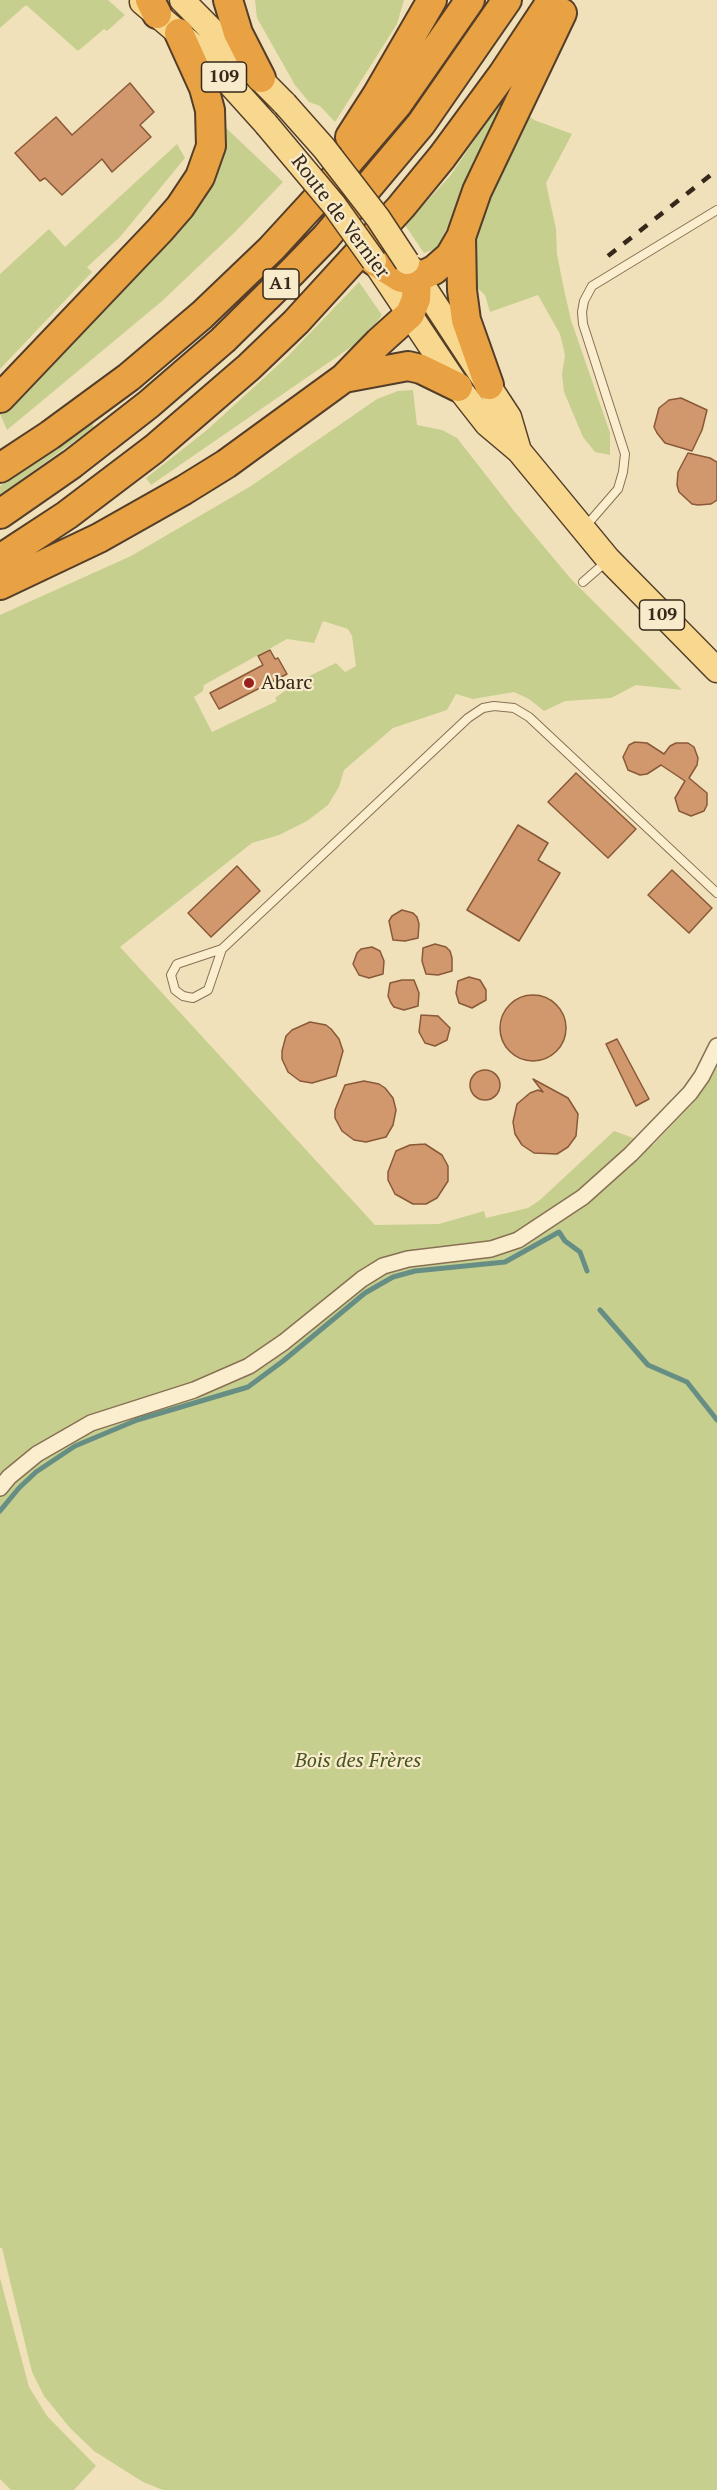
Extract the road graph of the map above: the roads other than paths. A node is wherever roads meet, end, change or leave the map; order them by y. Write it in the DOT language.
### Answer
graph roads {
  1 [pos="182,0"];
  2 [pos="228,0"];
  3 [pos="432,0"];
  4 [pos="470,0"];
  5 [pos="507,0"];
  6 [pos="552,0"];
  7 [pos="568,0"];
  8 [pos="149,5"];
  9 [pos="179,33"];
  10 [pos="261,78"];
  11 [pos="717,210"];
  12 [pos="461,237"];
  13 [pos="271,249"];
  14 [pos="412,270"];
  15 [pos="382,272"];
  16 [pos="410,315"];
  17 [pos="344,378"];
  18 [pos="489,384"];
  19 [pos="458,387"];
  20 [pos="0,398"];
  21 [pos="519,451"];
  22 [pos="0,468"];
  23 [pos="0,514"];
  24 [pos="582,530"];
  25 [pos="608,559"];
  26 [pos="0,560"];
  27 [pos="583,582"];
  28 [pos="0,585"];
  29 [pos="717,670"];
  30 [pos="717,893"];
  31 [pos="222,949"];
  32 [pos="717,1046"];
  33 [pos="0,1488"];
  1 -- 10 [label="main road, 109"];
  2 -- 10 [label="highway"];
  3 -- 13 [label="highway"];
  4 -- 13 [label="highway, A1"];
  5 -- 23 [label="highway, A1"];
  6 -- 26 [label="highway"];
  7 -- 12 [label="highway"];
  8 -- 9 [label="main road, Route de Vernier / 109"];
  9 -- 15 [label="main road, Route de Vernier / 109, bridge"];
  9 -- 20 [label="highway"];
  10 -- 14 [label="main road, 109, bridge"];
  11 -- 24 [label="lane"];
  12 -- 14 [label="highway"];
  12 -- 18 [label="highway"];
  13 -- 22 [label="highway, A1"];
  14 -- 15 [label="highway"];
  14 -- 16 [label="highway"];
  14 -- 18 [label="main road, Route de Vernier / 109"];
  15 -- 16 [label="main road, Route de Vernier / 109"];
  16 -- 17 [label="highway"];
  16 -- 19 [label="main road, Route de Vernier / 109"];
  17 -- 19 [label="highway"];
  17 -- 28 [label="highway"];
  18 -- 21 [label="main road, Route de Vernier / 109"];
  19 -- 21 [label="main road, Route de Vernier / 109"];
  21 -- 24 [label="main road, Route de Vernier / 109"];
  24 -- 25 [label="main road, Route de Vernier / 109"];
  25 -- 27 [label="lane"];
  25 -- 29 [label="main road, Route de Vernier / 109"];
  30 -- 31 [label="lane"];
  31 -- 31 [label="lane"];
  32 -- 33 [label="street"];
}
